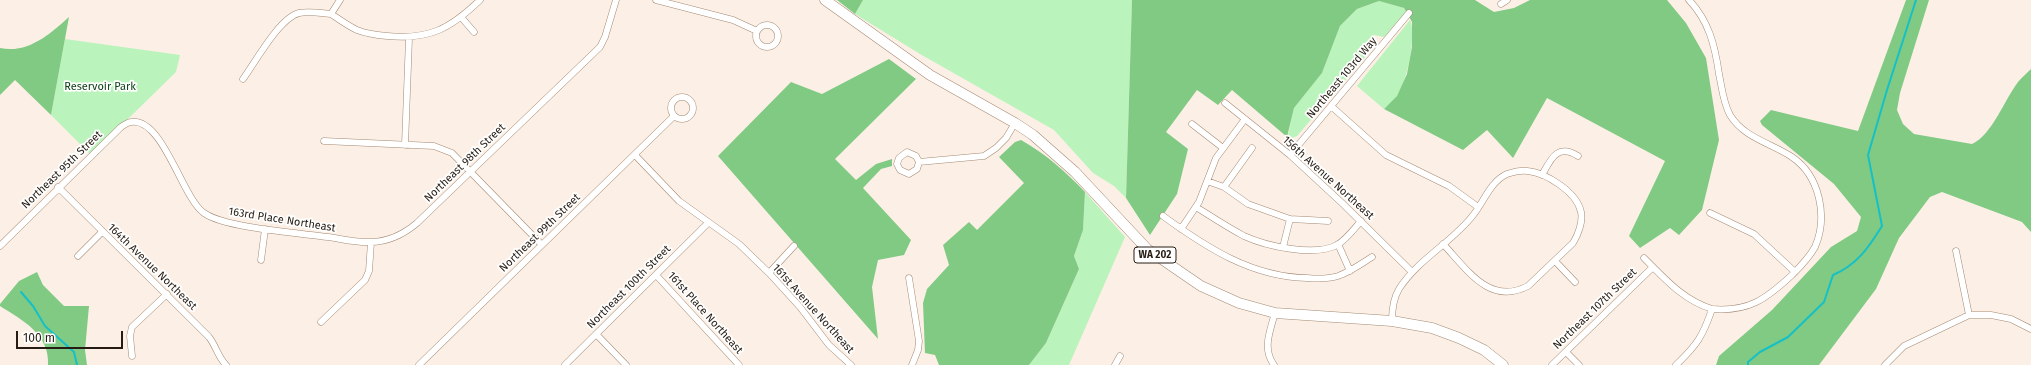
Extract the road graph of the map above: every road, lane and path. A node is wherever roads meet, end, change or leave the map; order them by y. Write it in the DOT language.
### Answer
graph roads {
  1 [pos="340,0"];
  2 [pos="480,0"];
  3 [pos="616,0"];
  4 [pos="656,0"];
  5 [pos="825,0"];
  6 [pos="1507,0"];
  7 [pos="1688,0"];
  8 [pos="1501,4"];
  9 [pos="1409,13"];
  10 [pos="330,14"];
  11 [pos="461,17"];
  12 [pos="757,31"];
  13 [pos="474,32"];
  14 [pos="409,38"];
  15 [pos="243,79"];
  16 [pos="1225,103"];
  17 [pos="1331,106"];
  18 [pos="674,116"];
  19 [pos="1245,118"];
  20 [pos="1015,123"];
  21 [pos="1192,124"];
  22 [pos="144,125"];
  23 [pos="324,141"];
  24 [pos="405,145"];
  25 [pos="1223,148"];
  26 [pos="1252,148"];
  27 [pos="635,155"];
  28 [pos="1290,155"];
  29 [pos="1578,156"];
  30 [pos="919,162"];
  31 [pos="470,171"];
  32 [pos="1542,175"];
  33 [pos="1207,181"];
  34 [pos="58,187"];
  35 [pos="1224,187"];
  36 [pos="1196,207"];
  37 [pos="1478,207"];
  38 [pos="1710,213"];
  39 [pos="1163,216"];
  40 [pos="1290,219"];
  41 [pos="1328,220"];
  42 [pos="1361,221"];
  43 [pos="708,223"];
  44 [pos="265,229"];
  45 [pos="1181,230"];
  46 [pos="102,232"];
  47 [pos="371,242"];
  48 [pos="1338,244"];
  49 [pos="1443,244"];
  50 [pos="542,245"];
  51 [pos="0,246"];
  52 [pos="794,246"];
  53 [pos="1283,247"];
  54 [pos="1956,251"];
  55 [pos="78,256"];
  56 [pos="1372,256"];
  57 [pos="1644,258"];
  58 [pos="260,260"];
  59 [pos="1555,261"];
  60 [pos="1653,267"];
  61 [pos="1350,271"];
  62 [pos="1412,272"];
  63 [pos="1795,272"];
  64 [pos="769,273"];
  65 [pos="656,275"];
  66 [pos="910,278"];
  67 [pos="1575,282"];
  68 [pos="167,294"];
  69 [pos="1712,309"];
  70 [pos="1275,313"];
  71 [pos="1969,315"];
  72 [pos="1392,321"];
  73 [pos="321,322"];
  74 [pos="2031,329"];
  75 [pos="596,334"];
  76 [pos="1566,352"];
  77 [pos="132,356"];
  78 [pos="1120,356"];
  79 [pos="226,365"];
  80 [pos="419,365"];
  81 [pos="565,365"];
  82 [pos="626,365"];
  83 [pos="738,365"];
  84 [pos="851,365"];
  85 [pos="912,365"];
  86 [pos="1115,365"];
  87 [pos="1274,365"];
  88 [pos="1503,365"];
  89 [pos="1552,365"];
  90 [pos="1579,365"];
  91 [pos="1676,365"];
  92 [pos="1885,365"];
  1 -- 10 [label="street"];
  2 -- 11 [label="street"];
  3 -- 31 [label="street, Northeast 98th Street"];
  4 -- 12 [label="street"];
  5 -- 20 [label="main road, WA 202"];
  6 -- 8 [label="street"];
  7 -- 63 [label="street"];
  9 -- 17 [label="street, Northeast 103rd Way"];
  10 -- 14 [label="street"];
  10 -- 15 [label="street"];
  11 -- 13 [label="street"];
  11 -- 14 [label="street"];
  14 -- 24 [label="street"];
  16 -- 19 [label="street, 156th Avenue Northeast"];
  17 -- 28 [label="street, Northeast 103rd Way"];
  17 -- 37 [label="street"];
  18 -- 27 [label="street, Northeast 99th Street"];
  19 -- 25 [label="street"];
  19 -- 28 [label="street, 156th Avenue Northeast"];
  20 -- 30 [label="street"];
  20 -- 70 [label="main road, WA 202"];
  21 -- 25 [label="street"];
  22 -- 34 [label="street, Northeast 95th Street"];
  22 -- 44 [label="street, 163rd Place Northeast"];
  23 -- 24 [label="street"];
  24 -- 31 [label="street"];
  25 -- 33 [label="street"];
  26 -- 35 [label="street"];
  27 -- 43 [label="street, 161st Avenue Northeast"];
  27 -- 50 [label="street, Northeast 99th Street"];
  28 -- 42 [label="street, 156th Avenue Northeast"];
  29 -- 32 [label="street"];
  31 -- 47 [label="street, Northeast 98th Street"];
  31 -- 50 [label="street"];
  32 -- 37 [label="street"];
  32 -- 59 [label="street"];
  33 -- 35 [label="street"];
  33 -- 36 [label="street"];
  34 -- 46 [label="street, 164th Avenue Northeast"];
  34 -- 51 [label="street, Northeast 95th Street"];
  35 -- 40 [label="street"];
  36 -- 45 [label="street"];
  36 -- 53 [label="street"];
  37 -- 49 [label="street"];
  38 -- 63 [label="street"];
  39 -- 45 [label="street"];
  40 -- 41 [label="street"];
  40 -- 53 [label="street"];
  42 -- 48 [label="street"];
  42 -- 62 [label="street, 156th Avenue Northeast"];
  43 -- 64 [label="street, 161st Avenue Northeast"];
  43 -- 65 [label="street, Northeast 100th Street"];
  44 -- 47 [label="street, 163rd Place Northeast"];
  44 -- 58 [label="street"];
  45 -- 61 [label="street"];
  46 -- 55 [label="street"];
  46 -- 68 [label="street, 164th Avenue Northeast"];
  47 -- 73 [label="street"];
  48 -- 53 [label="street"];
  48 -- 61 [label="street"];
  49 -- 59 [label="street"];
  49 -- 62 [label="street"];
  50 -- 80 [label="street, Northeast 99th Street"];
  52 -- 64 [label="street"];
  54 -- 71 [label="street"];
  56 -- 61 [label="street"];
  57 -- 60 [label="street"];
  59 -- 67 [label="street"];
  60 -- 69 [label="street"];
  60 -- 76 [label="street, Northeast 107th Street"];
  62 -- 72 [label="street"];
  63 -- 69 [label="street"];
  64 -- 84 [label="street, 161st Avenue Northeast"];
  65 -- 75 [label="street, Northeast 100th Street"];
  65 -- 83 [label="street, 161st Place Northeast"];
  66 -- 85 [label="street"];
  68 -- 77 [label="street"];
  68 -- 79 [label="street, 164th Avenue Northeast"];
  69 -- 91 [label="street"];
  70 -- 72 [label="main road, WA 202"];
  70 -- 87 [label="street"];
  71 -- 74 [label="street"];
  71 -- 92 [label="street"];
  72 -- 88 [label="main road, WA 202"];
  75 -- 81 [label="street, Northeast 100th Street"];
  75 -- 82 [label="street"];
  76 -- 89 [label="street, Northeast 107th Street"];
  76 -- 90 [label="street"];
  78 -- 86 [label="street"];
}
